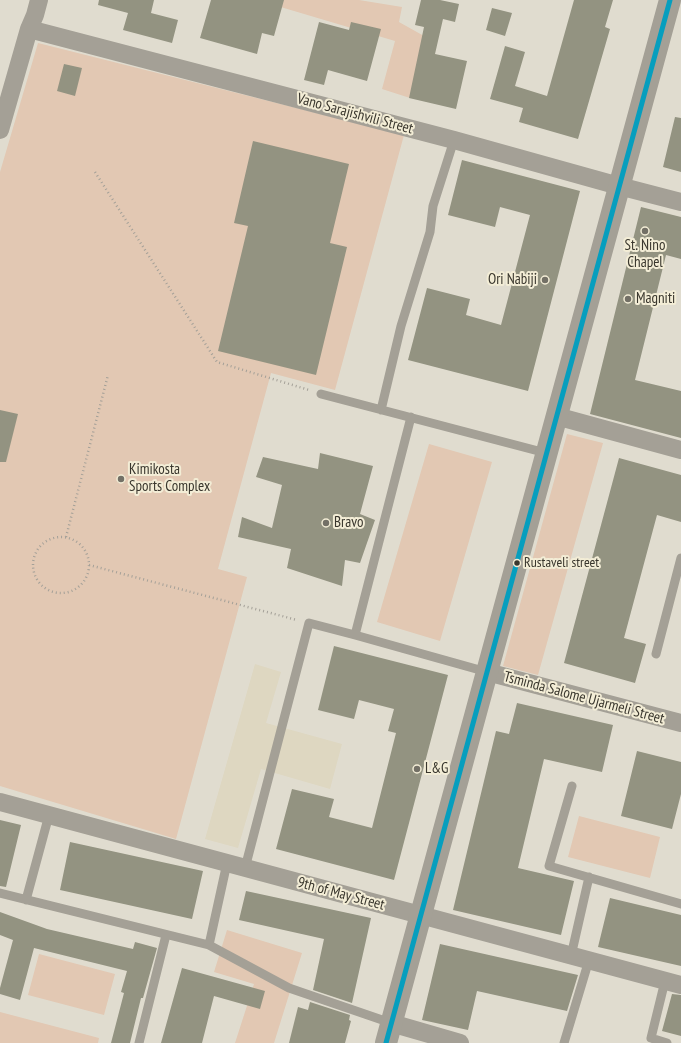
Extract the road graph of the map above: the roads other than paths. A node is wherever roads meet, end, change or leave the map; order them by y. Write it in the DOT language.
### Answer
graph roads {
  1 [pos="39,0"];
  2 [pos="671,3"];
  3 [pos="28,29"];
  4 [pos="0,130"];
  5 [pos="454,140"];
  6 [pos="619,186"];
  7 [pos="681,202"];
  8 [pos="321,394"];
  9 [pos="381,410"];
  10 [pos="556,416"];
  11 [pos="411,417"];
  12 [pos="681,450"];
  13 [pos="546,453"];
  14 [pos="681,558"];
  15 [pos="355,635"];
  16 [pos="656,654"];
  17 [pos="487,672"];
  18 [pos="681,723"];
  19 [pos="572,786"];
  20 [pos="0,802"];
  21 [pos="49,815"];
  22 [pos="227,863"];
  23 [pos="245,868"];
  24 [pos="589,877"];
  25 [pos="0,893"];
  26 [pos="26,900"];
  27 [pos="681,904"];
  28 [pos="420,915"];
  29 [pos="166,935"];
  30 [pos="209,945"];
  31 [pos="571,956"];
  32 [pos="589,960"];
  33 [pos="673,983"];
  34 [pos="388,1033"];
  35 [pos="139,1043"];
  36 [pos="460,1043"];
  37 [pos="564,1043"];
  38 [pos="667,1043"];
  1 -- 3 [label="street"];
  2 -- 6 [label="street"];
  3 -- 4 [label="street"];
  3 -- 5 [label="street, Vano Sarajishvili Street"];
  5 -- 6 [label="street, Vano Sarajishvili Street"];
  5 -- 9 [label="lane"];
  6 -- 7 [label="street, Vano Sarajishvili Street"];
  6 -- 10 [label="street"];
  8 -- 9 [label="lane"];
  9 -- 11 [label="lane"];
  10 -- 12 [label="street"];
  10 -- 13 [label="street"];
  11 -- 13 [label="lane"];
  11 -- 15 [label="lane"];
  13 -- 17 [label="street"];
  14 -- 16 [label="lane"];
  15 -- 17 [label="lane"];
  15 -- 23 [label="lane"];
  17 -- 18 [label="street, Tsminda Salome Ujarmeli Street"];
  17 -- 28 [label="street"];
  19 -- 24 [label="lane"];
  20 -- 21 [label="street, 9th of May Street"];
  21 -- 22 [label="street, 9th of May Street"];
  21 -- 26 [label="lane"];
  22 -- 23 [label="street, 9th of May Street"];
  22 -- 30 [label="lane"];
  23 -- 28 [label="street, 9th of May Street"];
  24 -- 27 [label="lane"];
  24 -- 31 [label="lane"];
  25 -- 26 [label="lane"];
  26 -- 29 [label="lane"];
  28 -- 31 [label="street, 9th of May Street"];
  28 -- 34 [label="street"];
  29 -- 30 [label="lane"];
  29 -- 35 [label="lane"];
  30 -- 34 [label="lane"];
  31 -- 32 [label="street, 9th of May Street"];
  32 -- 33 [label="street, 9th of May Street"];
  32 -- 37 [label="lane"];
  33 -- 38 [label="lane"];
  34 -- 36 [label="street"];
}
